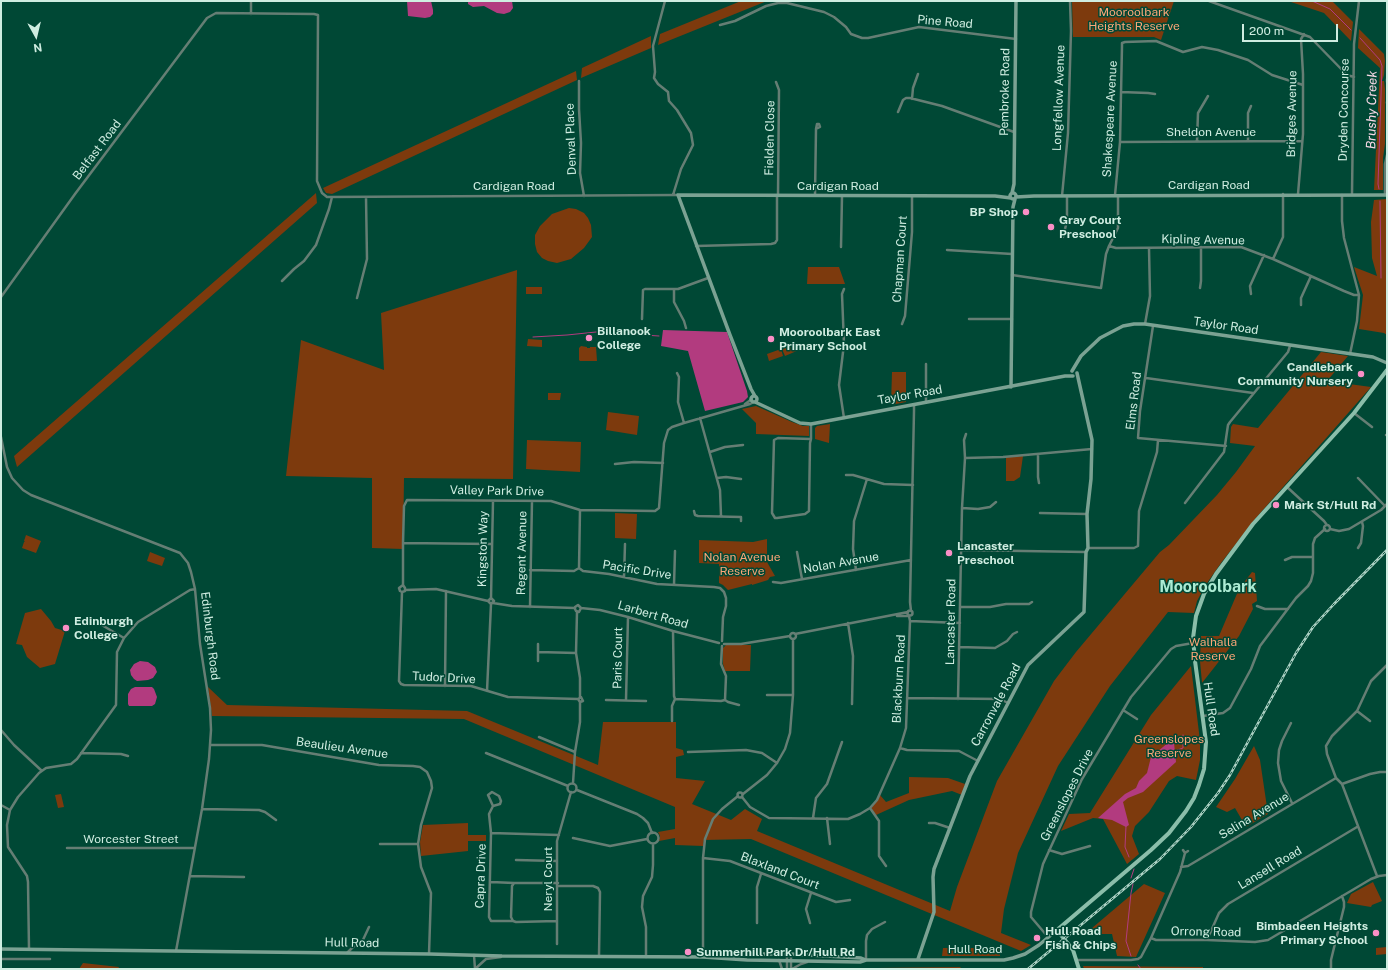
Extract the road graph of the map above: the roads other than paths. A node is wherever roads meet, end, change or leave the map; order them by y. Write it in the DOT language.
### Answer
graph roads {
  1 [pos="251,1"];
  2 [pos="665,1"];
  3 [pos="1016,1"];
  4 [pos="1070,1"];
  5 [pos="1209,1"];
  6 [pos="1359,1"];
  7 [pos="787,2"];
  8 [pos="251,14"];
  9 [pos="720,25"];
  10 [pos="1304,34"];
  11 [pos="1016,39"];
  12 [pos="918,74"];
  13 [pos="1354,77"];
  14 [pos="1387,79"];
  15 [pos="579,80"];
  16 [pos="776,82"];
  17 [pos="1387,82"];
  18 [pos="1303,85"];
  19 [pos="1121,92"];
  20 [pos="1155,94"];
  21 [pos="1208,96"];
  22 [pos="912,98"];
  23 [pos="1251,106"];
  24 [pos="898,112"];
  25 [pos="816,129"];
  26 [pos="1014,132"];
  27 [pos="1197,141"];
  28 [pos="1248,141"];
  29 [pos="1302,141"];
  30 [pos="1120,142"];
  31 [pos="1387,155"];
  32 [pos="1283,194"];
  33 [pos="1298,194"];
  34 [pos="1352,194"];
  35 [pos="675,195"];
  36 [pos="777,195"];
  37 [pos="1117,195"];
  38 [pos="1342,195"];
  39 [pos="1386,195"];
  40 [pos="584,196"];
  41 [pos="815,196"];
  42 [pos="842,196"];
  43 [pos="912,196"];
  44 [pos="1014,196"];
  45 [pos="1062,196"];
  46 [pos="1067,196"];
  47 [pos="332,197"];
  48 [pos="366,197"];
  49 [pos="1063,237"];
  50 [pos="696,246"];
  51 [pos="1109,246"];
  52 [pos="841,247"];
  53 [pos="1201,247"];
  54 [pos="1149,248"];
  55 [pos="947,250"];
  56 [pos="1012,254"];
  57 [pos="1264,255"];
  58 [pos="1273,259"];
  59 [pos="1012,275"];
  60 [pos="1311,276"];
  61 [pos="708,278"];
  62 [pos="282,281"];
  63 [pos="1200,288"];
  64 [pos="674,289"];
  65 [pos="844,289"];
  66 [pos="1250,294"];
  67 [pos="1359,295"];
  68 [pos="1,297"];
  69 [pos="357,298"];
  70 [pos="1301,305"];
  71 [pos="642,319"];
  72 [pos="969,319"];
  73 [pos="1012,319"];
  74 [pos="902,324"];
  75 [pos="1145,324"];
  76 [pos="1153,326"];
  77 [pos="686,328"];
  78 [pos="1290,346"];
  79 [pos="1350,354"];
  80 [pos="1387,363"];
  81 [pos="926,364"];
  82 [pos="1387,370"];
  83 [pos="677,373"];
  84 [pos="1074,374"];
  85 [pos="1146,378"];
  86 [pos="1011,387"];
  87 [pos="1253,393"];
  88 [pos="754,399"];
  89 [pos="926,403"];
  90 [pos="914,405"];
  91 [pos="1354,413"];
  92 [pos="700,418"];
  93 [pos="844,418"];
  94 [pos="684,423"];
  95 [pos="811,424"];
  96 [pos="1372,427"];
  97 [pos="966,434"];
  98 [pos="1,436"];
  99 [pos="811,439"];
  100 [pos="1158,440"];
  101 [pos="743,445"];
  102 [pos="1226,446"];
  103 [pos="1092,449"];
  104 [pos="710,452"];
  105 [pos="1038,454"];
  106 [pos="965,458"];
  107 [pos="663,462"];
  108 [pos="615,464"];
  109 [pos="846,475"];
  110 [pos="717,478"];
  111 [pos="1358,478"];
  112 [pos="741,479"];
  113 [pos="867,479"];
  114 [pos="1040,483"];
  115 [pos="913,485"];
  116 [pos="1287,487"];
  117 [pos="532,500"];
  118 [pos="493,501"];
  119 [pos="996,502"];
  120 [pos="1184,504"];
  121 [pos="1386,505"];
  122 [pos="962,508"];
  123 [pos="580,510"];
  124 [pos="694,511"];
  125 [pos="1040,513"];
  126 [pos="1087,514"];
  127 [pos="720,516"];
  128 [pos="741,521"];
  129 [pos="1362,522"];
  130 [pos="1327,525"];
  131 [pos="1325,529"];
  132 [pos="1330,529"];
  133 [pos="403,543"];
  134 [pos="492,544"];
  135 [pos="625,544"];
  136 [pos="1088,548"];
  137 [pos="1358,548"];
  138 [pos="961,550"];
  139 [pos="675,551"];
  140 [pos="797,552"];
  141 [pos="1086,552"];
  142 [pos="1313,557"];
  143 [pos="911,560"];
  144 [pos="1285,560"];
  145 [pos="578,568"];
  146 [pos="530,570"];
  147 [pos="856,570"];
  148 [pos="624,577"];
  149 [pos="802,580"];
  150 [pos="773,582"];
  151 [pos="403,585"];
  152 [pos="674,585"];
  153 [pos="195,589"];
  154 [pos="405,590"];
  155 [pos="446,591"];
  156 [pos="402,592"];
  157 [pos="491,598"];
  158 [pos="488,601"];
  159 [pos="1032,602"];
  160 [pos="492,603"];
  161 [pos="1257,606"];
  162 [pos="530,607"];
  163 [pos="960,607"];
  164 [pos="575,608"];
  165 [pos="581,608"];
  166 [pos="1288,609"];
  167 [pos="577,612"];
  168 [pos="909,613"];
  169 [pos="88,617"];
  170 [pos="628,617"];
  171 [pos="910,621"];
  172 [pos="848,623"];
  173 [pos="960,623"];
  174 [pos="673,631"];
  175 [pos="1017,632"];
  176 [pos="795,634"];
  177 [pos="790,636"];
  178 [pos="124,638"];
  179 [pos="793,639"];
  180 [pos="722,643"];
  181 [pos="1193,643"];
  182 [pos="538,644"];
  183 [pos="959,647"];
  184 [pos="538,652"];
  185 [pos="576,653"];
  186 [pos="538,661"];
  187 [pos="1386,666"];
  188 [pos="1387,670"];
  189 [pos="444,686"];
  190 [pos="488,691"];
  191 [pos="767,694"];
  192 [pos="793,695"];
  193 [pos="579,698"];
  194 [pos="907,698"];
  195 [pos="675,699"];
  196 [pos="958,699"];
  197 [pos="606,700"];
  198 [pos="626,700"];
  199 [pos="724,700"];
  200 [pos="646,701"];
  201 [pos="852,704"];
  202 [pos="1009,704"];
  203 [pos="739,705"];
  204 [pos="1123,710"];
  205 [pos="1357,710"];
  206 [pos="1202,716"];
  207 [pos="1137,719"];
  208 [pos="672,721"];
  209 [pos="1370,721"];
  210 [pos="1291,723"];
  211 [pos="1,730"];
  212 [pos="540,737"];
  213 [pos="842,742"];
  214 [pos="210,745"];
  215 [pos="900,748"];
  216 [pos="575,752"];
  217 [pos="688,752"];
  218 [pos="81,753"];
  219 [pos="486,753"];
  220 [pos="128,756"];
  221 [pos="978,761"];
  222 [pos="777,763"];
  223 [pos="42,770"];
  224 [pos="1387,772"];
  225 [pos="1336,778"];
  226 [pos="573,783"];
  227 [pos="1342,784"];
  228 [pos="568,786"];
  229 [pos="577,790"];
  230 [pos="571,792"];
  231 [pos="741,796"];
  232 [pos="1292,804"];
  233 [pos="1,805"];
  234 [pos="493,806"];
  235 [pos="870,808"];
  236 [pos="202,809"];
  237 [pos="10,810"];
  238 [pos="813,818"];
  239 [pos="827,818"];
  240 [pos="276,820"];
  241 [pos="929,823"];
  242 [pos="1357,827"];
  243 [pos="950,828"];
  244 [pos="652,833"];
  245 [pos="491,834"];
  246 [pos="559,835"];
  247 [pos="573,838"];
  248 [pos="647,839"];
  249 [pos="380,844"];
  250 [pos="418,844"];
  251 [pos="653,844"];
  252 [pos="830,844"];
  253 [pos="1090,846"];
  254 [pos="67,848"];
  255 [pos="195,848"];
  256 [pos="1049,850"];
  257 [pos="1186,851"];
  258 [pos="703,858"];
  259 [pos="516,860"];
  260 [pos="557,861"];
  261 [pos="886,866"];
  262 [pos="1181,867"];
  263 [pos="761,874"];
  264 [pos="1387,875"];
  265 [pos="190,876"];
  266 [pos="1377,876"];
  267 [pos="244,878"];
  268 [pos="490,882"];
  269 [pos="514,883"];
  270 [pos="558,884"];
  271 [pos="811,893"];
  272 [pos="1342,896"];
  273 [pos="850,900"];
  274 [pos="513,921"];
  275 [pos="558,921"];
  276 [pos="885,922"];
  277 [pos="756,923"];
  278 [pos="810,923"];
  279 [pos="369,927"];
  280 [pos="1057,930"];
  281 [pos="1048,937"];
  282 [pos="1150,938"];
  283 [pos="1207,940"];
  284 [pos="557,944"];
  285 [pos="1,949"];
  286 [pos="29,950"];
  287 [pos="176,951"];
  288 [pos="346,953"];
  289 [pos="429,954"];
  290 [pos="789,954"];
  291 [pos="474,955"];
  292 [pos="502,956"];
  293 [pos="599,956"];
  294 [pos="646,957"];
  295 [pos="703,957"];
  296 [pos="50,958"];
  297 [pos="1,959"];
  298 [pos="918,959"];
  299 [pos="778,960"];
  300 [pos="789,960"];
  301 [pos="866,960"];
  302 [pos="1077,960"];
  303 [pos="832,961"];
  304 [pos="476,969"];
  305 [pos="782,969"];
  306 [pos="787,969"];
  307 [pos="792,969"];
  308 [pos="1079,969"];
  309 [pos="1331,969"];
  1 -- 8 [label="street"];
  2 -- 35 [label="street"];
  3 -- 11 [label="street, Pembroke Road"];
  4 -- 45 [label="street, Longfellow Avenue"];
  5 -- 10 [label="street"];
  6 -- 13 [label="street, Dryden Concourse"];
  7 -- 9 [label="street, Pine Road"];
  7 -- 11 [label="street, Pine Road"];
  8 -- 47 [label="street"];
  8 -- 68 [label="street, Belfast Road"];
  10 -- 13 [label="street"];
  10 -- 18 [label="street, Bridges Avenue"];
  11 -- 26 [label="street, Pembroke Road"];
  12 -- 22 [label="street"];
  13 -- 34 [label="street, Dryden Concourse"];
  14 -- 17 [label="street"];
  15 -- 40 [label="street, Denval Place"];
  16 -- 36 [label="street, Fielden Close"];
  18 -- 19 [label="street, Shakespeare Avenue"];
  18 -- 29 [label="street, Bridges Avenue"];
  19 -- 20 [label="street"];
  19 -- 30 [label="street, Shakespeare Avenue"];
  21 -- 27 [label="street"];
  22 -- 24 [label="street"];
  22 -- 26 [label="street"];
  23 -- 28 [label="street"];
  25 -- 41 [label="street"];
  26 -- 44 [label="street, Pembroke Road"];
  27 -- 28 [label="street, Sheldon Avenue"];
  27 -- 30 [label="street, Sheldon Avenue"];
  28 -- 29 [label="street, Sheldon Avenue"];
  29 -- 33 [label="street, Bridges Avenue"];
  30 -- 37 [label="street, Shakespeare Avenue"];
  31 -- 39 [label="street"];
  32 -- 33 [label="street, Cardigan Road"];
  32 -- 37 [label="street, Cardigan Road"];
  32 -- 58 [label="street"];
  33 -- 38 [label="street, Cardigan Road"];
  34 -- 38 [label="street, Cardigan Road"];
  34 -- 39 [label="street, Cardigan Road"];
  35 -- 36 [label="street, Cardigan Road"];
  35 -- 40 [label="street, Cardigan Road"];
  35 -- 50 [label="street"];
  36 -- 41 [label="street, Cardigan Road"];
  36 -- 50 [label="street, Fielden Close"];
  37 -- 46 [label="street, Cardigan Road"];
  37 -- 51 [label="street, Shakespeare Avenue"];
  38 -- 67 [label="street"];
  40 -- 48 [label="street, Cardigan Road"];
  41 -- 42 [label="street, Cardigan Road"];
  42 -- 43 [label="street, Cardigan Road"];
  42 -- 52 [label="street"];
  43 -- 44 [label="street, Cardigan Road"];
  43 -- 74 [label="street, Chapman Court"];
  44 -- 45 [label="street, Cardigan Road"];
  44 -- 56 [label="street, Pembroke Road"];
  45 -- 46 [label="street, Cardigan Road"];
  46 -- 49 [label="street"];
  47 -- 48 [label="street, Cardigan Road"];
  47 -- 62 [label="street"];
  48 -- 69 [label="street"];
  50 -- 61 [label="street"];
  51 -- 54 [label="street, Kipling Avenue"];
  51 -- 59 [label="street"];
  53 -- 54 [label="street, Kipling Avenue"];
  53 -- 57 [label="street, Kipling Avenue"];
  53 -- 63 [label="street"];
  54 -- 75 [label="street"];
  55 -- 56 [label="street"];
  56 -- 59 [label="street, Pembroke Road"];
  57 -- 58 [label="street, Kipling Avenue"];
  57 -- 66 [label="street"];
  58 -- 60 [label="street, Kipling Avenue"];
  59 -- 73 [label="street, Pembroke Road"];
  60 -- 67 [label="street, Kipling Avenue"];
  60 -- 70 [label="street"];
  61 -- 64 [label="street"];
  61 -- 88 [label="street"];
  64 -- 71 [label="street"];
  64 -- 77 [label="street"];
  65 -- 93 [label="street"];
  67 -- 79 [label="street"];
  72 -- 73 [label="street"];
  73 -- 86 [label="street, Pembroke Road"];
  75 -- 76 [label="street, Taylor Road"];
  75 -- 84 [label="street, Taylor Road"];
  76 -- 78 [label="street, Taylor Road"];
  76 -- 85 [label="street, Elms Road"];
  78 -- 79 [label="street, Taylor Road"];
  78 -- 87 [label="street"];
  79 -- 80 [label="street, Taylor Road"];
  81 -- 89 [label="street"];
  82 -- 91 [label="main road, Hull Road"];
  83 -- 94 [label="street"];
  84 -- 86 [label="street, Taylor Road"];
  84 -- 103 [label="street, Carronvale Road"];
  85 -- 87 [label="street"];
  85 -- 100 [label="street, Elms Road"];
  86 -- 89 [label="street, Taylor Road"];
  87 -- 102 [label="street"];
  88 -- 92 [label="street"];
  88 -- 95 [label="street, Taylor Road"];
  89 -- 90 [label="street, Taylor Road"];
  90 -- 93 [label="street, Taylor Road"];
  90 -- 115 [label="street, Blackburn Road"];
  91 -- 96 [label="street"];
  91 -- 116 [label="main road, Hull Road"];
  92 -- 94 [label="street"];
  92 -- 104 [label="street"];
  93 -- 95 [label="street, Taylor Road"];
  94 -- 107 [label="street"];
  95 -- 99 [label="street"];
  97 -- 106 [label="street, Lancaster Road"];
  98 -- 153 [label="street, Edinburgh Road"];
  99 -- 99 [label="street"];
  100 -- 102 [label="street, Elms Road"];
  100 -- 136 [label="street"];
  101 -- 104 [label="street"];
  102 -- 120 [label="street"];
  103 -- 105 [label="street"];
  103 -- 126 [label="street, Carronvale Road"];
  104 -- 110 [label="street"];
  105 -- 106 [label="street"];
  105 -- 114 [label="street"];
  106 -- 122 [label="street, Lancaster Road"];
  107 -- 108 [label="street"];
  107 -- 123 [label="street, Valley Park Drive"];
  109 -- 113 [label="street"];
  110 -- 112 [label="street"];
  110 -- 127 [label="street"];
  111 -- 121 [label="street"];
  113 -- 115 [label="street"];
  113 -- 147 [label="street"];
  115 -- 143 [label="street, Blackburn Road"];
  116 -- 130 [label="street"];
  116 -- 181 [label="main road, Hull Road"];
  117 -- 118 [label="street, Valley Park Drive"];
  117 -- 123 [label="street, Valley Park Drive"];
  117 -- 146 [label="street, Regent Avenue"];
  118 -- 133 [label="street, Valley Park Drive"];
  118 -- 134 [label="street, Kingston Way"];
  119 -- 122 [label="street"];
  121 -- 129 [label="street"];
  122 -- 138 [label="street, Lancaster Road"];
  123 -- 145 [label="street"];
  124 -- 127 [label="street"];
  125 -- 126 [label="street"];
  126 -- 136 [label="street, Carronvale Road"];
  127 -- 128 [label="street"];
  129 -- 132 [label="street"];
  129 -- 137 [label="street"];
  130 -- 131 [label="street"];
  130 -- 132 [label="street"];
  131 -- 132 [label="street"];
  131 -- 142 [label="street"];
  133 -- 134 [label="street"];
  133 -- 151 [label="street"];
  134 -- 157 [label="street, Kingston Way"];
  135 -- 148 [label="street"];
  136 -- 141 [label="street, Carronvale Road"];
  138 -- 141 [label="street"];
  138 -- 163 [label="street, Lancaster Road"];
  139 -- 152 [label="street"];
  140 -- 149 [label="street"];
  141 -- 202 [label="street, Carronvale Road"];
  142 -- 144 [label="street"];
  142 -- 166 [label="street"];
  143 -- 147 [label="street, Nolan Avenue"];
  143 -- 168 [label="street, Blackburn Road"];
  145 -- 146 [label="street"];
  145 -- 148 [label="street, Pacific Drive"];
  146 -- 162 [label="street, Regent Avenue"];
  147 -- 149 [label="street, Nolan Avenue"];
  148 -- 152 [label="street, Pacific Drive"];
  149 -- 150 [label="street, Nolan Avenue"];
  151 -- 154 [label="street"];
  151 -- 156 [label="street"];
  152 -- 180 [label="street, Pacific Drive"];
  153 -- 178 [label="street"];
  153 -- 214 [label="street, Edinburgh Road"];
  154 -- 155 [label="street"];
  154 -- 156 [label="street"];
  155 -- 158 [label="street"];
  155 -- 189 [label="street"];
  156 -- 189 [label="street, Tudor Drive"];
  157 -- 158 [label="street"];
  157 -- 160 [label="street"];
  158 -- 160 [label="street"];
  159 -- 163 [label="street"];
  160 -- 162 [label="street"];
  160 -- 190 [label="street, Kingston Way"];
  161 -- 166 [label="street"];
  162 -- 164 [label="street"];
  163 -- 173 [label="street, Lancaster Road"];
  164 -- 165 [label="street"];
  164 -- 167 [label="street"];
  165 -- 167 [label="street"];
  165 -- 170 [label="street, Larbert Road"];
  166 -- 206 [label="street"];
  167 -- 185 [label="street"];
  168 -- 171 [label="street, Blackburn Road"];
  168 -- 172 [label="street"];
  169 -- 178 [label="street"];
  170 -- 174 [label="street, Larbert Road"];
  170 -- 198 [label="street, Paris Court"];
  171 -- 173 [label="street"];
  171 -- 194 [label="street, Blackburn Road"];
  172 -- 176 [label="street"];
  172 -- 201 [label="street"];
  173 -- 183 [label="street, Lancaster Road"];
  174 -- 180 [label="street, Larbert Road"];
  174 -- 195 [label="street"];
  175 -- 183 [label="street"];
  176 -- 177 [label="street, Larbert Road"];
  176 -- 179 [label="street"];
  177 -- 179 [label="street"];
  177 -- 180 [label="street, Larbert Road"];
  178 -- 218 [label="street"];
  179 -- 192 [label="street"];
  180 -- 199 [label="street"];
  181 -- 204 [label="street, Greenslopes Drive"];
  181 -- 206 [label="main road, Hull Road"];
  182 -- 184 [label="street"];
  183 -- 196 [label="street, Lancaster Road"];
  184 -- 185 [label="street"];
  184 -- 186 [label="street"];
  185 -- 193 [label="street"];
  187 -- 188 [label="street"];
  187 -- 205 [label="street"];
  189 -- 190 [label="street, Tudor Drive"];
  190 -- 193 [label="street, Tudor Drive"];
  191 -- 192 [label="street"];
  192 -- 222 [label="street"];
  193 -- 216 [label="street"];
  194 -- 196 [label="street"];
  194 -- 215 [label="street, Blackburn Road"];
  195 -- 199 [label="street"];
  195 -- 208 [label="street"];
  196 -- 202 [label="street"];
  197 -- 198 [label="street, Paris Court"];
  198 -- 200 [label="street, Paris Court"];
  199 -- 203 [label="street"];
  202 -- 221 [label="street, Carronvale Road"];
  204 -- 207 [label="street"];
  204 -- 256 [label="street, Greenslopes Drive"];
  205 -- 209 [label="street"];
  205 -- 225 [label="street"];
  206 -- 280 [label="main road, Hull Road"];
  210 -- 232 [label="street"];
  211 -- 223 [label="street"];
  212 -- 216 [label="street"];
  213 -- 238 [label="street"];
  214 -- 236 [label="street, Edinburgh Road"];
  214 -- 250 [label="street, Beaulieu Avenue"];
  215 -- 221 [label="street"];
  215 -- 235 [label="street, Blackburn Road"];
  216 -- 226 [label="street"];
  217 -- 222 [label="street"];
  218 -- 220 [label="street"];
  218 -- 223 [label="street"];
  219 -- 228 [label="street"];
  221 -- 243 [label="street, Carronvale Road"];
  222 -- 231 [label="street"];
  223 -- 237 [label="street"];
  224 -- 227 [label="street"];
  225 -- 227 [label="street"];
  225 -- 232 [label="street, Selina Avenue"];
  226 -- 228 [label="street"];
  226 -- 229 [label="street"];
  227 -- 242 [label="street"];
  228 -- 230 [label="street"];
  229 -- 230 [label="street"];
  229 -- 244 [label="street"];
  230 -- 246 [label="street, Neryl Court"];
  231 -- 238 [label="street, Blackburn Road"];
  231 -- 258 [label="street"];
  232 -- 262 [label="street, Selina Avenue"];
  233 -- 237 [label="street"];
  234 -- 234 [label="street"];
  234 -- 245 [label="street, Capra Drive"];
  235 -- 239 [label="street, Blackburn Road"];
  235 -- 261 [label="street"];
  236 -- 240 [label="street"];
  236 -- 255 [label="street, Edinburgh Road"];
  237 -- 286 [label="street"];
  238 -- 239 [label="street, Blackburn Road"];
  239 -- 252 [label="street"];
  241 -- 243 [label="street"];
  242 -- 266 [label="street"];
  242 -- 283 [label="street, Lansell Road"];
  243 -- 298 [label="street, Carronvale Road"];
  244 -- 248 [label="street"];
  244 -- 251 [label="street"];
  245 -- 246 [label="street"];
  245 -- 268 [label="street, Capra Drive"];
  246 -- 260 [label="street, Neryl Court"];
  247 -- 248 [label="street"];
  248 -- 251 [label="street"];
  249 -- 250 [label="street"];
  250 -- 289 [label="street, Beaulieu Avenue"];
  251 -- 294 [label="street"];
  253 -- 256 [label="street"];
  254 -- 255 [label="street, Worcester Street"];
  255 -- 265 [label="street, Edinburgh Road"];
  256 -- 281 [label="street, Greenslopes Drive"];
  257 -- 262 [label="street"];
  258 -- 263 [label="street, Blaxland Court"];
  258 -- 295 [label="street"];
  259 -- 260 [label="street"];
  260 -- 270 [label="street, Neryl Court"];
  262 -- 282 [label="street"];
  263 -- 271 [label="street, Blaxland Court"];
  263 -- 277 [label="street"];
  264 -- 266 [label="street, Orrong Road"];
  265 -- 267 [label="street"];
  265 -- 287 [label="street, Edinburgh Road"];
  266 -- 272 [label="street, Orrong Road"];
  268 -- 269 [label="street"];
  268 -- 274 [label="street, Capra Drive"];
  269 -- 270 [label="street"];
  269 -- 274 [label="street"];
  270 -- 275 [label="street, Neryl Court"];
  270 -- 293 [label="street"];
  271 -- 273 [label="street, Blaxland Court"];
  271 -- 278 [label="street"];
  272 -- 283 [label="street, Orrong Road"];
  272 -- 309 [label="street"];
  274 -- 275 [label="street"];
  275 -- 284 [label="street, Neryl Court"];
  276 -- 301 [label="street"];
  279 -- 288 [label="street"];
  280 -- 281 [label="street, Hull Road"];
  280 -- 302 [label="main road"];
  281 -- 298 [label="street, Hull Road"];
  282 -- 283 [label="street, Orrong Road"];
  282 -- 302 [label="street"];
  285 -- 286 [label="street, Hull Road"];
  286 -- 287 [label="street, Hull Road"];
  287 -- 288 [label="street, Hull Road"];
  288 -- 289 [label="street, Hull Road"];
  289 -- 291 [label="street, Hull Road"];
  290 -- 295 [label="street, Hull Road"];
  290 -- 300 [label="street"];
  290 -- 301 [label="street, Hull Road"];
  291 -- 292 [label="street, Hull Road"];
  291 -- 304 [label="street"];
  292 -- 293 [label="street, Hull Road"];
  292 -- 304 [label="street"];
  293 -- 294 [label="street, Hull Road"];
  294 -- 295 [label="street, Hull Road"];
  295 -- 299 [label="street, Hull Road"];
  296 -- 297 [label="street"];
  298 -- 301 [label="street, Hull Road"];
  299 -- 300 [label="street, Hull Road"];
  299 -- 305 [label="street"];
  300 -- 303 [label="street, Hull Road"];
  300 -- 306 [label="street"];
  300 -- 307 [label="street"];
  301 -- 303 [label="street, Hull Road"];
  302 -- 308 [label="main road"];
  303 -- 307 [label="street"];
}
